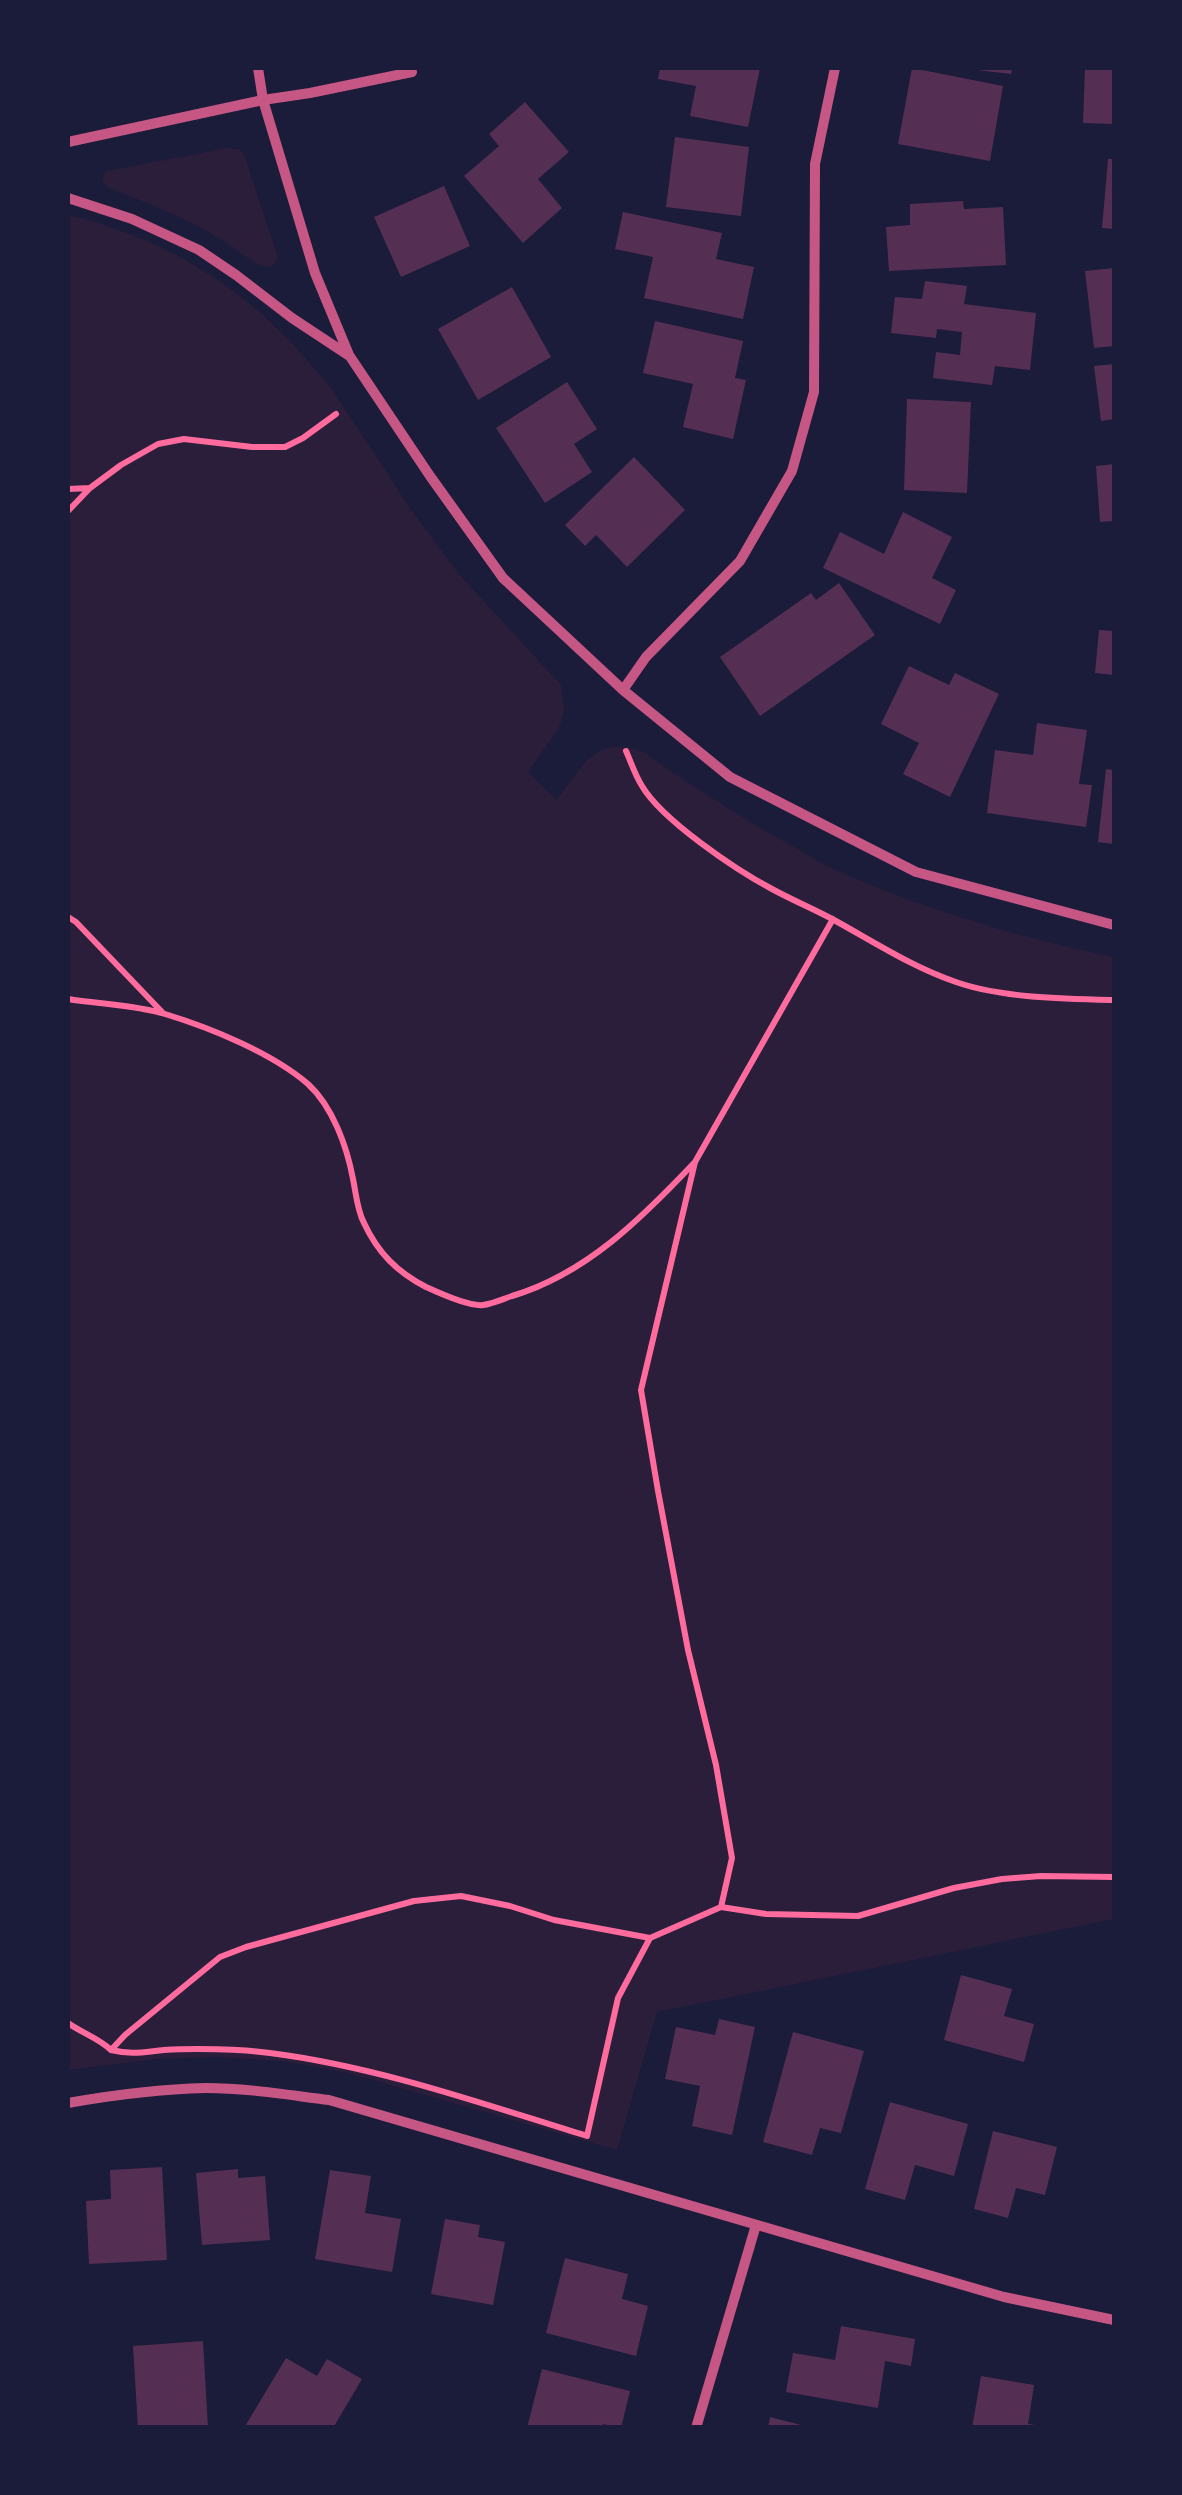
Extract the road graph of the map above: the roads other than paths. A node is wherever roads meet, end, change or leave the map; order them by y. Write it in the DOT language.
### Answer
graph roads {
  1 [pos="258,68"];
  2 [pos="835,68"];
  3 [pos="412,72"];
  4 [pos="263,100"];
  5 [pos="68,142"];
  6 [pos="68,198"];
  7 [pos="349,355"];
  8 [pos="623,690"];
  9 [pos="1114,926"];
  10 [pos="68,2104"];
  11 [pos="756,2225"];
  12 [pos="1114,2320"];
  13 [pos="696,2428"];
  1 -- 4 [label="street"];
  2 -- 8 [label="street"];
  3 -- 4 [label="street"];
  4 -- 5 [label="street"];
  4 -- 7 [label="street"];
  6 -- 7 [label="street"];
  7 -- 8 [label="street"];
  8 -- 9 [label="street"];
  10 -- 11 [label="street"];
  11 -- 12 [label="street"];
  11 -- 13 [label="street"];
}
